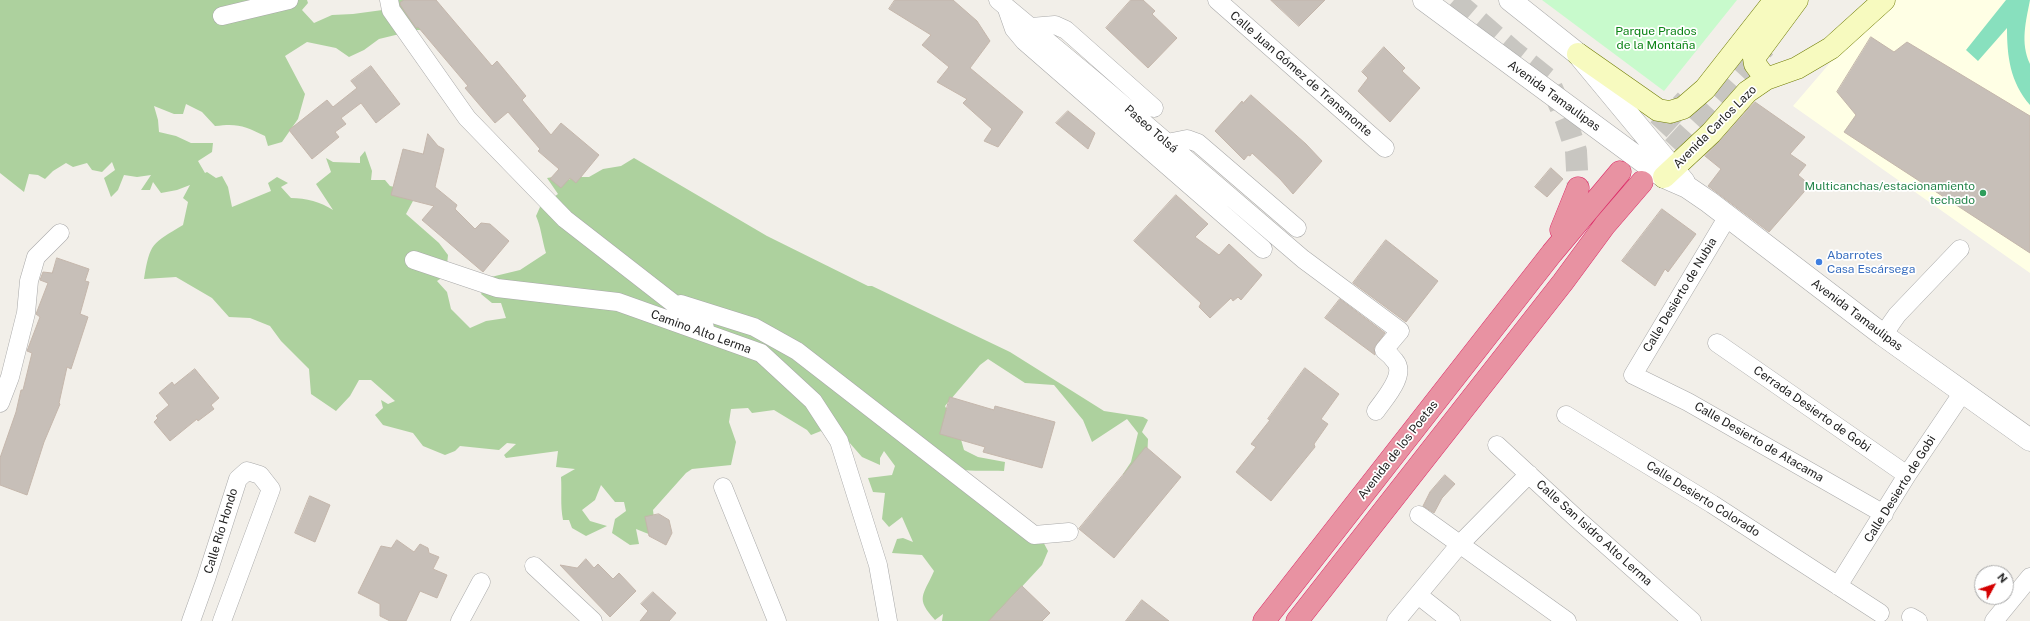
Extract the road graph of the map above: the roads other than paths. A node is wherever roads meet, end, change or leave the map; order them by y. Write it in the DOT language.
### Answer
graph roads {
  1 [pos="289,0"];
  2 [pos="389,0"];
  3 [pos="1217,0"];
  4 [pos="1424,0"];
  5 [pos="1510,0"];
  6 [pos="1775,0"];
  7 [pos="1797,0"];
  8 [pos="1884,0"];
  9 [pos="1002,4"];
  10 [pos="222,16"];
  11 [pos="1031,27"];
  12 [pos="1578,54"];
  13 [pos="1766,79"];
  14 [pos="1154,108"];
  15 [pos="1167,143"];
  16 [pos="1385,148"];
  17 [pos="1620,172"];
  18 [pos="1669,173"];
  19 [pos="1642,182"];
  20 [pos="1578,188"];
  21 [pos="1728,216"];
  22 [pos="1297,228"];
  23 [pos="60,233"];
  24 [pos="1262,249"];
  25 [pos="1960,249"];
  26 [pos="1552,253"];
  27 [pos="414,260"];
  28 [pos="669,300"];
  29 [pos="1883,335"];
  30 [pos="719,338"];
  31 [pos="1717,343"];
  32 [pos="1633,375"];
  33 [pos="1963,392"];
  34 [pos="0,403"];
  35 [pos="1376,411"];
  36 [pos="1566,415"];
  37 [pos="2030,440"];
  38 [pos="1497,445"];
  39 [pos="1529,474"];
  40 [pos="1907,475"];
  41 [pos="723,487"];
  42 [pos="1884,514"];
  43 [pos="1419,515"];
  44 [pos="1069,532"];
  45 [pos="1460,544"];
  46 [pos="534,566"];
  47 [pos="2030,577"];
  48 [pos="481,582"];
  49 [pos="1838,586"];
  50 [pos="1418,595"];
  51 [pos="1880,613"];
  52 [pos="191,621"];
  53 [pos="222,621"];
  54 [pos="460,621"];
  55 [pos="593,621"];
  56 [pos="777,621"];
  57 [pos="888,621"];
  58 [pos="1264,621"];
  59 [pos="1297,621"];
  60 [pos="1396,621"];
  61 [pos="1450,621"];
  62 [pos="1567,621"];
  63 [pos="1692,621"];
  64 [pos="1994,621"];
  1 -- 10 [label="street"];
  2 -- 28 [label="street"];
  3 -- 16 [label="street, Calle Juan Gómez de Transmonte"];
  4 -- 18 [label="street, Avenida Tamaulipas"];
  5 -- 12 [label="street, Avenida Tamaulipas"];
  6 -- 12 [label="main road"];
  7 -- 13 [label="main road"];
  8 -- 13 [label="main road, Avenida Carlos Lazo"];
  9 -- 11 [label="street, Paseo Tolsá"];
  9 -- 24 [label="street"];
  11 -- 14 [label="street"];
  11 -- 15 [label="street, Paseo Tolsá"];
  12 -- 18 [label="street, Avenida Tamaulipas"];
  13 -- 18 [label="main road, Avenida Carlos Lazo"];
  15 -- 22 [label="street"];
  15 -- 35 [label="street, Paseo Tolsá"];
  17 -- 26 [label="highway"];
  18 -- 21 [label="street, Avenida Tamaulipas"];
  19 -- 59 [label="highway"];
  20 -- 26 [label="highway"];
  21 -- 29 [label="street, Avenida Tamaulipas"];
  21 -- 32 [label="street, Calle Desierto de Nubia"];
  23 -- 34 [label="street"];
  25 -- 29 [label="street"];
  26 -- 58 [label="highway, Avenida de los Poetas"];
  27 -- 30 [label="street, Camino Alto Lerma"];
  28 -- 30 [label="street"];
  28 -- 44 [label="street"];
  29 -- 33 [label="street, Avenida Tamaulipas"];
  30 -- 57 [label="street, Camino Alto Lerma"];
  31 -- 40 [label="street, Cerrada Desierto de Gobi"];
  32 -- 42 [label="street, Calle Desierto de Atacama"];
  33 -- 37 [label="street, Avenida Tamaulipas"];
  33 -- 40 [label="street, Calle Desierto de Gobi"];
  36 -- 49 [label="street, Calle Desierto Colorado"];
  38 -- 39 [label="street, Calle San Isidro Alto Lerma"];
  39 -- 45 [label="street"];
  39 -- 63 [label="street, Calle San Isidro Alto Lerma"];
  40 -- 42 [label="street, Calle Desierto de Gobi"];
  41 -- 56 [label="street"];
  42 -- 49 [label="street, Calle Desierto de Gobi"];
  43 -- 45 [label="street"];
  45 -- 50 [label="street"];
  45 -- 62 [label="street"];
  46 -- 55 [label="street"];
  47 -- 64 [label="street"];
  48 -- 54 [label="street"];
  49 -- 51 [label="street, Calle Desierto Colorado"];
  50 -- 60 [label="street"];
  50 -- 61 [label="street"];
  52 -- 53 [label="street, Calle Río Hondo"];
}
